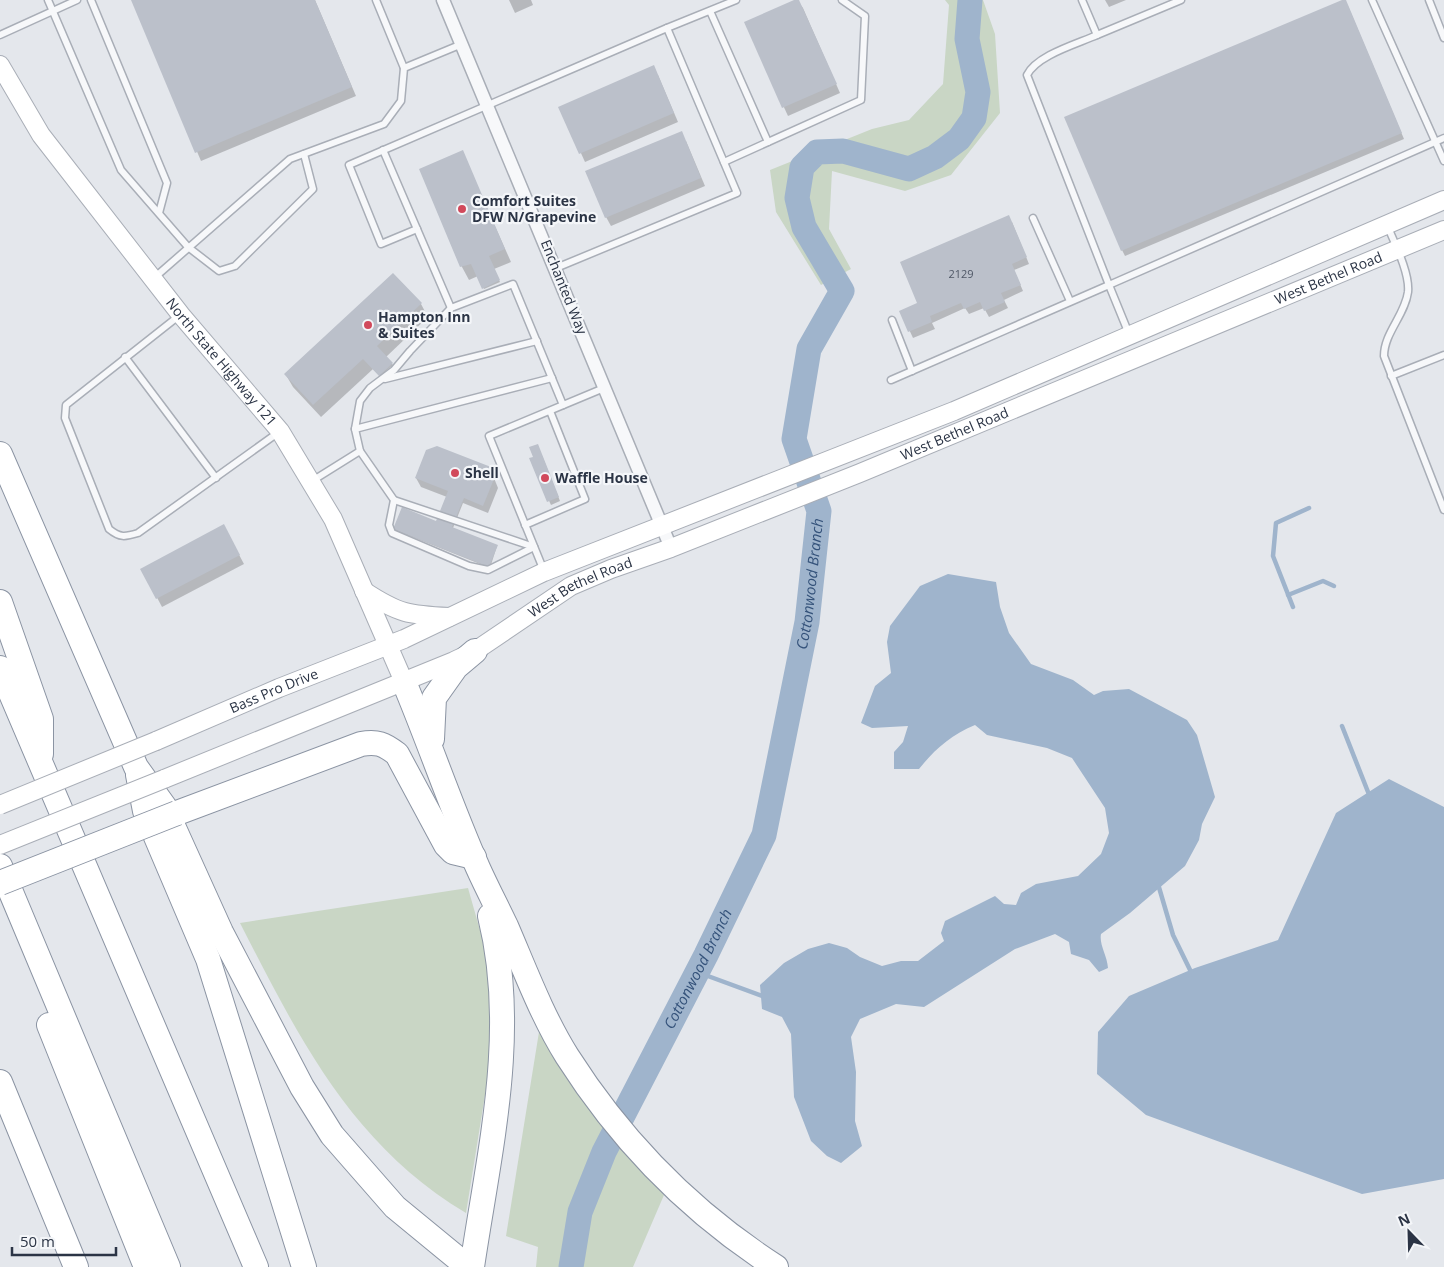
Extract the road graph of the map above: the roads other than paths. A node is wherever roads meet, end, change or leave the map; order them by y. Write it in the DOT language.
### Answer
graph roads {
  1 [pos="48,0"];
  2 [pos="78,0"];
  3 [pos="91,0"];
  4 [pos="376,0"];
  5 [pos="443,0"];
  6 [pos="736,0"];
  7 [pos="842,0"];
  8 [pos="1082,0"];
  9 [pos="1181,0"];
  10 [pos="1372,0"];
  11 [pos="1429,0"];
  12 [pos="53,11"];
  13 [pos="710,11"];
  14 [pos="668,28"];
  15 [pos="0,35"];
  16 [pos="1097,35"];
  17 [pos="1444,38"];
  18 [pos="462,44"];
  19 [pos="0,65"];
  20 [pos="404,68"];
  21 [pos="488,104"];
  22 [pos="1444,138"];
  23 [pos="768,142"];
  24 [pos="1435,142"];
  25 [pos="383,150"];
  26 [pos="304,154"];
  27 [pos="1444,161"];
  28 [pos="724,162"];
  29 [pos="1444,200"];
  30 [pos="159,213"];
  31 [pos="1033,218"];
  32 [pos="1387,224"];
  33 [pos="417,229"];
  34 [pos="1444,230"];
  35 [pos="188,247"];
  36 [pos="1398,250"];
  37 [pos="556,268"];
  38 [pos="153,279"];
  39 [pos="1108,284"];
  40 [pos="1070,301"];
  41 [pos="452,308"];
  42 [pos="180,314"];
  43 [pos="892,320"];
  44 [pos="1129,335"];
  45 [pos="537,341"];
  46 [pos="1444,355"];
  47 [pos="125,357"];
  48 [pos="1138,358"];
  49 [pos="912,371"];
  50 [pos="1392,376"];
  51 [pos="552,378"];
  52 [pos="381,380"];
  53 [pos="891,380"];
  54 [pos="604,388"];
  55 [pos="563,405"];
  56 [pos="550,410"];
  57 [pos="355,429"];
  58 [pos="280,431"];
  59 [pos="360,451"];
  60 [pos="0,454"];
  61 [pos="216,478"];
  62 [pos="311,482"];
  63 [pos="394,500"];
  64 [pos="1444,510"];
  65 [pos="525,525"];
  66 [pos="661,526"];
  67 [pos="534,547"];
  68 [pos="671,548"];
  69 [pos="544,572"];
  70 [pos="364,590"];
  71 [pos="0,602"];
  72 [pos="452,617"];
  73 [pos="388,646"];
  74 [pos="475,651"];
  75 [pos="0,668"];
  76 [pos="404,682"];
  77 [pos="432,750"];
  78 [pos="41,763"];
  79 [pos="136,767"];
  80 [pos="0,805"];
  81 [pos="0,845"];
  82 [pos="476,863"];
  83 [pos="0,866"];
  84 [pos="6,890"];
  85 [pos="0,1082"];
  86 [pos="0,1123"];
  87 [pos="66,1267"];
  88 [pos="76,1267"];
  89 [pos="146,1267"];
  90 [pos="168,1267"];
  91 [pos="256,1267"];
  92 [pos="304,1267"];
  93 [pos="470,1267"];
  94 [pos="776,1267"];
  1 -- 12 [label="lane"];
  2 -- 12 [label="lane"];
  3 -- 30 [label="lane"];
  4 -- 20 [label="lane"];
  5 -- 18 [label="street, Enchanted Way"];
  6 -- 13 [label="lane"];
  7 -- 23 [label="lane"];
  8 -- 16 [label="lane"];
  9 -- 16 [label="lane"];
  10 -- 24 [label="lane"];
  11 -- 17 [label="lane"];
  12 -- 15 [label="lane"];
  12 -- 30 [label="lane"];
  13 -- 14 [label="lane"];
  13 -- 23 [label="lane"];
  14 -- 21 [label="lane"];
  14 -- 28 [label="lane"];
  16 -- 39 [label="lane"];
  18 -- 20 [label="lane"];
  18 -- 21 [label="street, Enchanted Way"];
  19 -- 38 [label="main road, North State Highway 121"];
  20 -- 26 [label="lane"];
  21 -- 25 [label="lane"];
  21 -- 37 [label="street, Enchanted Way"];
  22 -- 24 [label="lane"];
  23 -- 28 [label="lane"];
  24 -- 27 [label="lane"];
  24 -- 39 [label="lane"];
  25 -- 33 [label="lane"];
  25 -- 33 [label="lane"];
  26 -- 35 [label="lane"];
  26 -- 35 [label="lane"];
  28 -- 37 [label="lane"];
  29 -- 32 [label="main road, West Bethel Road"];
  30 -- 35 [label="lane"];
  31 -- 40 [label="lane"];
  32 -- 36 [label="lane"];
  32 -- 44 [label="main road, West Bethel Road"];
  33 -- 41 [label="lane"];
  34 -- 36 [label="main road, West Bethel Road"];
  35 -- 38 [label="lane"];
  36 -- 48 [label="main road, West Bethel Road"];
  36 -- 50 [label="lane"];
  37 -- 54 [label="street, Enchanted Way"];
  38 -- 42 [label="main road, North State Highway 121"];
  39 -- 40 [label="lane"];
  39 -- 44 [label="lane"];
  40 -- 49 [label="lane"];
  41 -- 45 [label="lane"];
  41 -- 52 [label="lane"];
  42 -- 47 [label="lane"];
  42 -- 58 [label="main road, North State Highway 121"];
  43 -- 49 [label="lane"];
  44 -- 48 [label="main road"];
  44 -- 66 [label="main road, West Bethel Road"];
  45 -- 51 [label="lane"];
  45 -- 52 [label="lane"];
  46 -- 50 [label="lane"];
  47 -- 61 [label="lane"];
  47 -- 61 [label="lane"];
  48 -- 68 [label="main road, West Bethel Road"];
  49 -- 53 [label="lane"];
  50 -- 64 [label="lane"];
  51 -- 55 [label="lane"];
  51 -- 57 [label="lane"];
  52 -- 57 [label="lane"];
  54 -- 55 [label="lane"];
  54 -- 66 [label="street, Enchanted Way"];
  55 -- 56 [label="lane"];
  56 -- 65 [label="lane"];
  56 -- 65 [label="lane"];
  57 -- 59 [label="lane"];
  58 -- 61 [label="lane"];
  58 -- 62 [label="main road, North State Highway 121"];
  59 -- 62 [label="lane"];
  59 -- 63 [label="lane"];
  60 -- 79 [label="highway"];
  62 -- 70 [label="main road, North State Highway 121"];
  63 -- 67 [label="lane"];
  63 -- 67 [label="lane"];
  65 -- 67 [label="lane"];
  66 -- 68 [label="street, Enchanted Way"];
  66 -- 69 [label="main road, West Bethel Road"];
  67 -- 69 [label="lane"];
  68 -- 74 [label="main road, West Bethel Road"];
  69 -- 72 [label="main road, Bass Pro Drive"];
  70 -- 72 [label="main road"];
  70 -- 73 [label="main road, North State Highway 121"];
  71 -- 78 [label="highway"];
  72 -- 73 [label="main road, Bass Pro Drive"];
  73 -- 76 [label="main road, North State Highway 121"];
  73 -- 80 [label="main road, Bass Pro Drive, bridge"];
  74 -- 76 [label="main road"];
  74 -- 77 [label="highway"];
  75 -- 78 [label="highway"];
  76 -- 77 [label="highway"];
  76 -- 81 [label="main road, bridge"];
  77 -- 82 [label="highway"];
  78 -- 91 [label="highway"];
  79 -- 92 [label="highway"];
  79 -- 93 [label="highway"];
  82 -- 84 [label="highway, bridge"];
  82 -- 93 [label="highway"];
  82 -- 94 [label="highway"];
  83 -- 84 [label="highway"];
  84 -- 89 [label="highway"];
  84 -- 90 [label="highway"];
  85 -- 88 [label="highway"];
  86 -- 87 [label="highway"];
}
